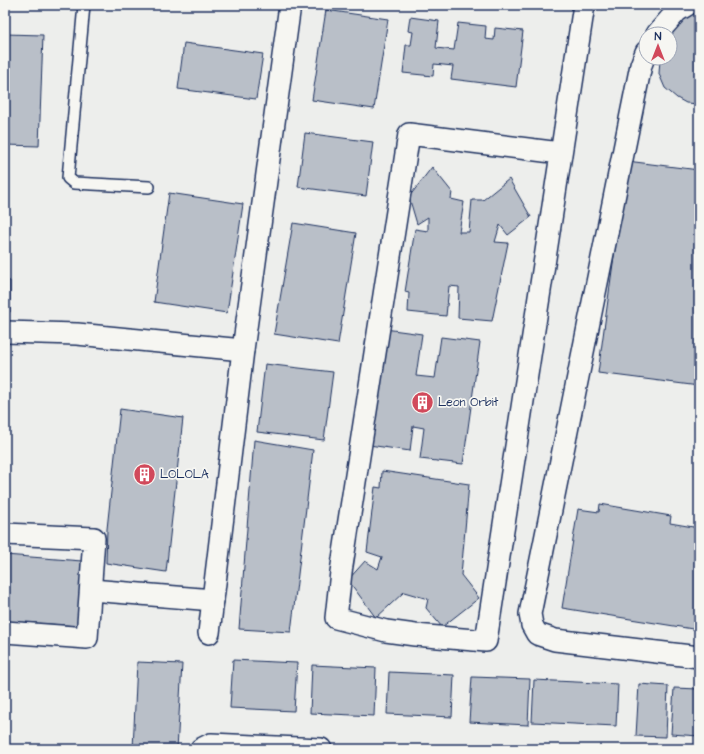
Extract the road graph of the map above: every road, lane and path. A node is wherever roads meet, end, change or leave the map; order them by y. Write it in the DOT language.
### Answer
graph roads {
  1 [pos="84,5"];
  2 [pos="290,5"];
  3 [pos="584,5"];
  4 [pos="687,5"];
  5 [pos="664,26"];
  6 [pos="641,66"];
  7 [pos="560,153"];
  8 [pos="149,187"];
  9 [pos="5,332"];
  10 [pos="243,350"];
  11 [pos="5,534"];
  12 [pos="91,590"];
  13 [pos="213,600"];
  14 [pos="5,632"];
  15 [pos="209,633"];
  16 [pos="699,657"];
  17 [pos="201,749"];
  18 [pos="321,749"];
  1 -- 8 [label="lane"];
  2 -- 10 [label="street"];
  3 -- 7 [label="street"];
  4 -- 5 [label="street"];
  6 -- 16 [label="street"];
  7 -- 7 [label="street"];
  9 -- 10 [label="street"];
  10 -- 13 [label="street"];
  11 -- 12 [label="street"];
  12 -- 13 [label="street"];
  12 -- 14 [label="street"];
  13 -- 15 [label="street"];
  17 -- 18 [label="street"];
}
